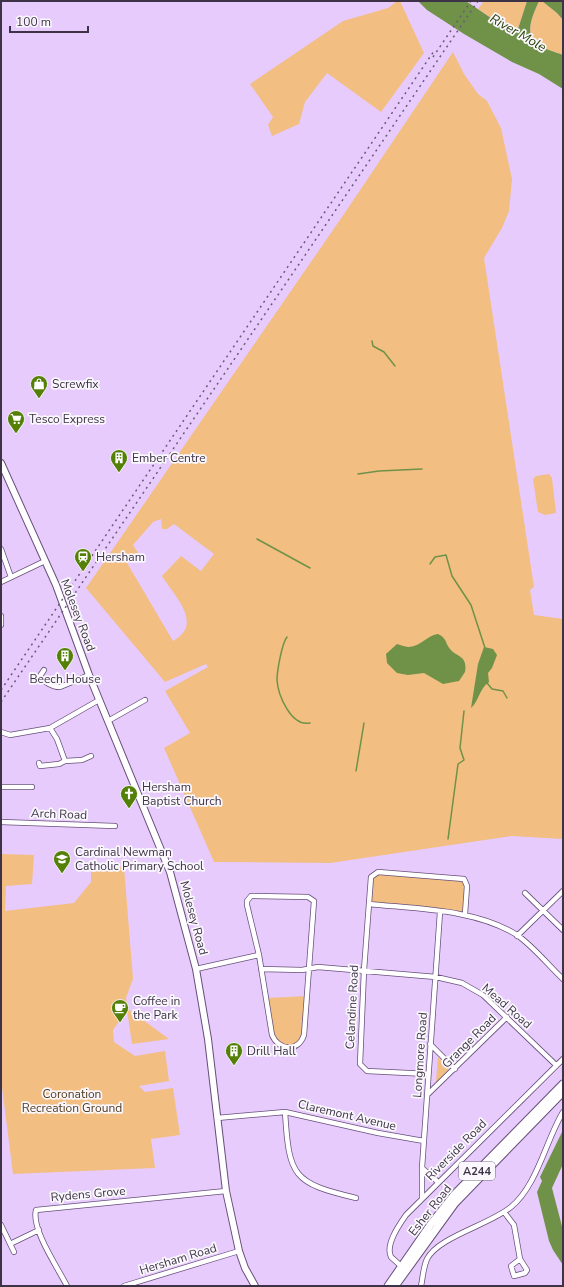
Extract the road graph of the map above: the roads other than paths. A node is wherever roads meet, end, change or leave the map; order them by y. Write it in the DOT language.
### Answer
graph roads {
  1 [pos="1,464"];
  2 [pos="1,549"];
  3 [pos="45,561"];
  4 [pos="11,577"];
  5 [pos="1,582"];
  6 [pos="1,616"];
  7 [pos="1,625"];
  8 [pos="44,670"];
  9 [pos="89,675"];
  10 [pos="99,700"];
  11 [pos="145,700"];
  12 [pos="108,721"];
  13 [pos="50,728"];
  14 [pos="2,729"];
  15 [pos="92,756"];
  16 [pos="64,761"];
  17 [pos="40,763"];
  18 [pos="1,787"];
  19 [pos="32,787"];
  20 [pos="1,822"];
  21 [pos="115,826"];
  22 [pos="563,891"];
  23 [pos="525,893"];
  24 [pos="369,904"];
  25 [pos="543,910"];
  26 [pos="440,912"];
  27 [pos="465,914"];
  28 [pos="563,930"];
  29 [pos="517,936"];
  30 [pos="259,955"];
  31 [pos="309,968"];
  32 [pos="196,969"];
  33 [pos="261,969"];
  34 [pos="364,970"];
  35 [pos="436,977"];
  36 [pos="563,979"];
  37 [pos="507,1017"];
  38 [pos="430,1044"];
  39 [pos="563,1058"];
  40 [pos="556,1065"];
  41 [pos="455,1069"];
  42 [pos="428,1074"];
  43 [pos="563,1084"];
  44 [pos="563,1092"];
  45 [pos="427,1095"];
  46 [pos="285,1112"];
  47 [pos="563,1112"];
  48 [pos="217,1118"];
  49 [pos="424,1141"];
  50 [pos="422,1168"];
  51 [pos="438,1182"];
  52 [pos="226,1191"];
  53 [pos="356,1198"];
  54 [pos="422,1198"];
  55 [pos="504,1212"];
  56 [pos="1,1225"];
  57 [pos="39,1230"];
  58 [pos="10,1244"];
  59 [pos="14,1252"];
  60 [pos="239,1252"];
  61 [pos="520,1259"];
  62 [pos="401,1266"];
  63 [pos="67,1286"];
  64 [pos="124,1286"];
  65 [pos="255,1286"];
  66 [pos="388,1286"];
  67 [pos="395,1286"];
  68 [pos="421,1286"];
  1 -- 3 [label="street, Molesey Road"];
  2 -- 4 [label="street"];
  3 -- 4 [label="street"];
  3 -- 9 [label="street, Molesey Road"];
  4 -- 5 [label="street"];
  6 -- 7 [label="street"];
  8 -- 9 [label="street"];
  9 -- 10 [label="street, Molesey Road"];
  10 -- 12 [label="street, Molesey Road"];
  10 -- 13 [label="street"];
  11 -- 12 [label="street"];
  12 -- 32 [label="street, Molesey Road"];
  13 -- 14 [label="street"];
  13 -- 16 [label="street"];
  15 -- 16 [label="street"];
  16 -- 17 [label="street"];
  18 -- 19 [label="street"];
  20 -- 21 [label="street, Arch Road"];
  22 -- 25 [label="street"];
  23 -- 25 [label="street"];
  24 -- 26 [label="street"];
  24 -- 27 [label="street, Celandine Road"];
  24 -- 34 [label="street, Celandine Road"];
  25 -- 28 [label="street"];
  25 -- 29 [label="street"];
  26 -- 27 [label="street"];
  26 -- 35 [label="street, Longmore Road"];
  27 -- 29 [label="street"];
  29 -- 36 [label="street"];
  30 -- 31 [label="street"];
  30 -- 32 [label="street"];
  30 -- 33 [label="street"];
  31 -- 33 [label="street, Mead Road"];
  31 -- 33 [label="street"];
  31 -- 34 [label="street, Mead Road"];
  32 -- 48 [label="street, Molesey Road"];
  34 -- 35 [label="street, Mead Road"];
  34 -- 42 [label="street, Celandine Road"];
  35 -- 37 [label="street, Mead Road"];
  35 -- 38 [label="street, Longmore Road"];
  37 -- 40 [label="street, Mead Road"];
  37 -- 41 [label="street, Grange Road"];
  38 -- 41 [label="street"];
  38 -- 42 [label="street, Longmore Road"];
  39 -- 40 [label="street, Riverside Road"];
  40 -- 51 [label="street, Riverside Road"];
  41 -- 45 [label="street, Grange Road"];
  42 -- 45 [label="street, Longmore Road"];
  43 -- 62 [label="main road, Esher Road / A244"];
  44 -- 67 [label="main road, Esher Road / A244"];
  45 -- 49 [label="street, Longmore Road"];
  46 -- 48 [label="street, Claremont Avenue"];
  46 -- 49 [label="street, Claremont Avenue"];
  46 -- 53 [label="street"];
  47 -- 55 [label="street"];
  48 -- 52 [label="street, Molesey Road"];
  49 -- 50 [label="street, Longmore Road"];
  50 -- 51 [label="street"];
  50 -- 54 [label="street, Longmore Road"];
  51 -- 54 [label="street, Riverside Road"];
  52 -- 57 [label="street, Rydens Grove"];
  52 -- 60 [label="street, Molesey Road"];
  54 -- 62 [label="street, Riverside Road"];
  55 -- 61 [label="street"];
  55 -- 68 [label="street"];
  56 -- 58 [label="street"];
  57 -- 58 [label="street"];
  57 -- 63 [label="street, Rydens Grove"];
  58 -- 59 [label="street"];
  60 -- 64 [label="street, Hersham Road"];
  60 -- 65 [label="street, Molesey Road"];
  62 -- 66 [label="main road, Esher Road / A244"];
}
